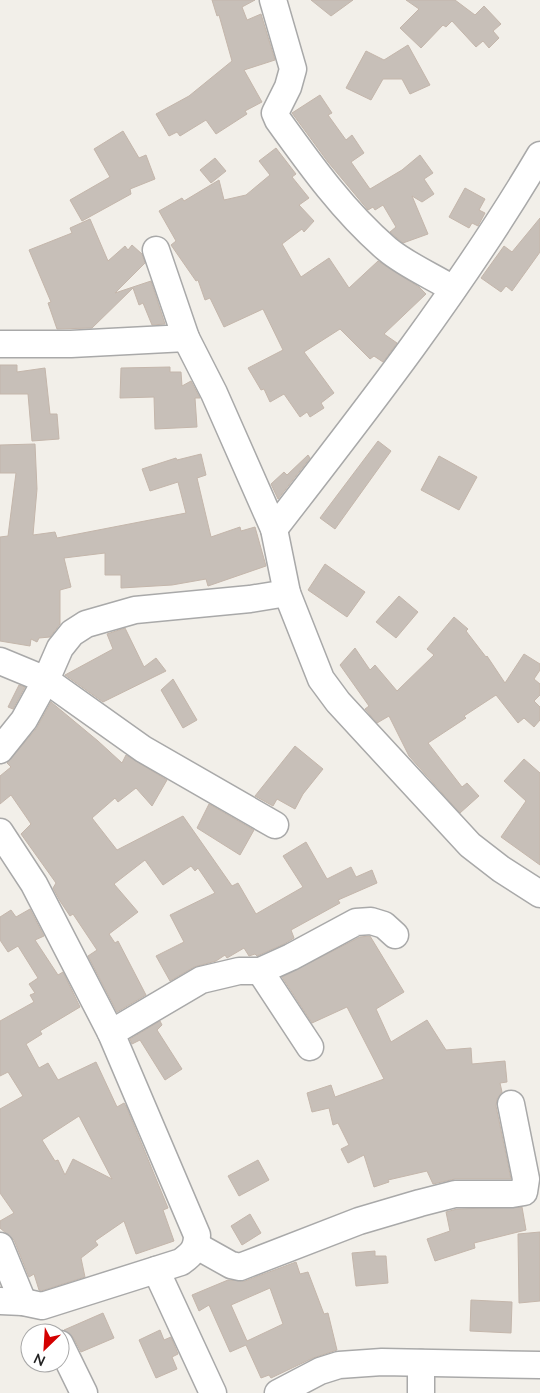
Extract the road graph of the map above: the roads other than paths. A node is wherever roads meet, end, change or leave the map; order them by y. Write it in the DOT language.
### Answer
graph roads {
  1 [pos="273,0"];
  2 [pos="540,154"];
  3 [pos="156,250"];
  4 [pos="453,289"];
  5 [pos="186,338"];
  6 [pos="0,344"];
  7 [pos="274,529"];
  8 [pos="287,593"];
  9 [pos="0,660"];
  10 [pos="46,680"];
  11 [pos="0,750"];
  12 [pos="275,825"];
  13 [pos="0,832"];
  14 [pos="536,883"];
  15 [pos="395,935"];
  16 [pos="260,971"];
  17 [pos="111,1033"];
  18 [pos="310,1048"];
  19 [pos="511,1104"];
  20 [pos="0,1246"];
  21 [pos="197,1246"];
  22 [pos="156,1270"];
  23 [pos="22,1303"];
  24 [pos="44,1323"];
  25 [pos="421,1362"];
  26 [pos="70,1364"];
  27 [pos="540,1365"];
  28 [pos="84,1393"];
  29 [pos="213,1393"];
  30 [pos="278,1393"];
  31 [pos="421,1393"];
  1 -- 4 [label="street"];
  2 -- 4 [label="street"];
  3 -- 5 [label="street"];
  4 -- 7 [label="street"];
  5 -- 6 [label="street"];
  5 -- 7 [label="street"];
  7 -- 8 [label="street"];
  8 -- 10 [label="street"];
  8 -- 14 [label="street"];
  9 -- 10 [label="street"];
  10 -- 11 [label="street"];
  10 -- 12 [label="street"];
  13 -- 17 [label="street"];
  15 -- 16 [label="street"];
  16 -- 17 [label="street"];
  16 -- 18 [label="street"];
  17 -- 21 [label="street"];
  19 -- 21 [label="street"];
  20 -- 23 [label="street"];
  21 -- 22 [label="street"];
  22 -- 23 [label="street"];
  22 -- 29 [label="street"];
  23 -- 24 [label="street"];
  25 -- 27 [label="street"];
  25 -- 30 [label="street"];
  25 -- 31 [label="street"];
  26 -- 28 [label="street"];
}
